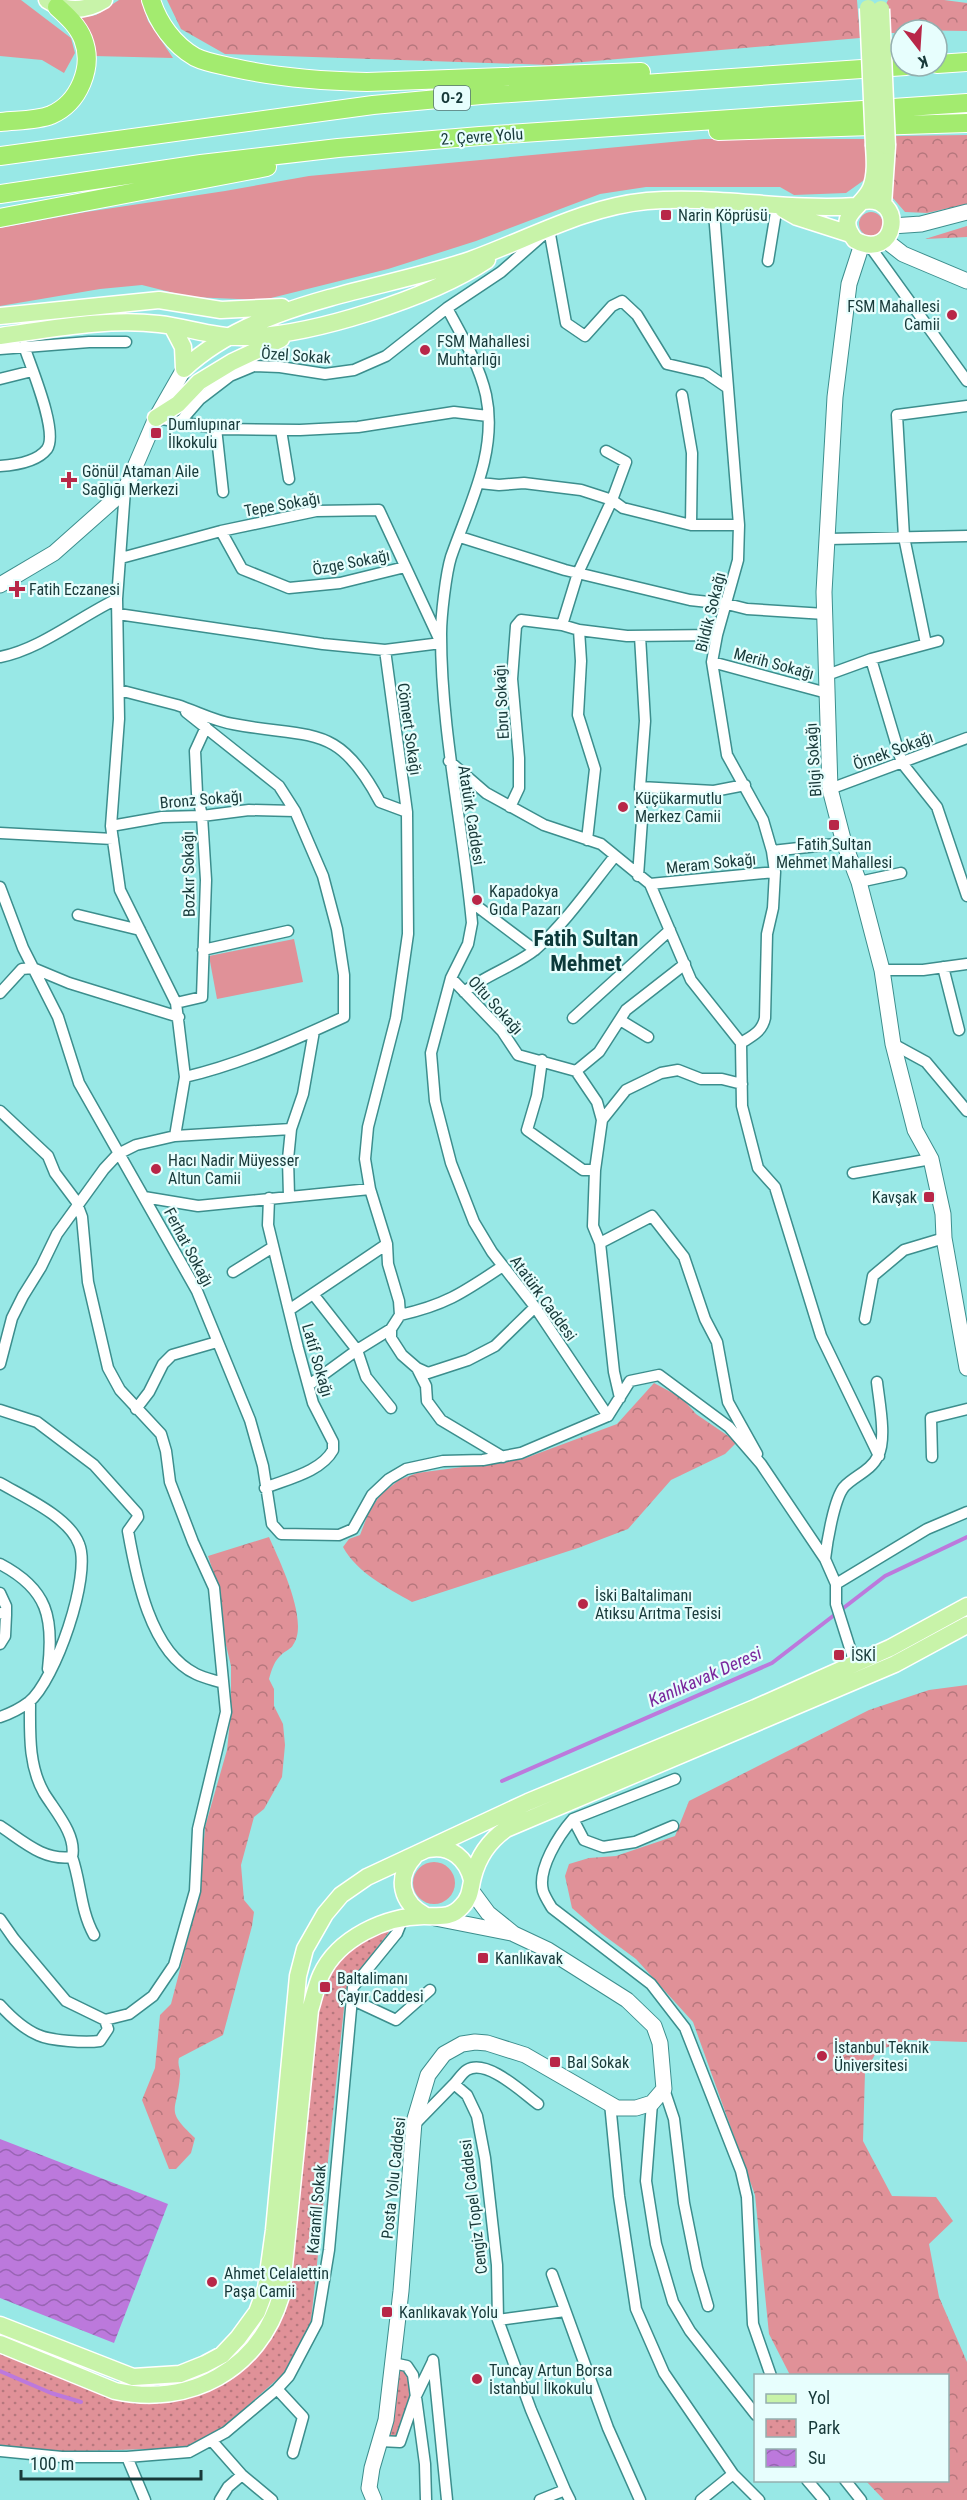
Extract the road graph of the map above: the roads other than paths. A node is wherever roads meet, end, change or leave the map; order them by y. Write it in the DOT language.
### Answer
graph roads {
  1 [pos="104,0"];
  2 [pos="153,0"];
  3 [pos="52,3"];
  4 [pos="875,4"];
  5 [pos="967,62"];
  6 [pos="949,63"];
  7 [pos="889,65"];
  8 [pos="889,67"];
  9 [pos="967,103"];
  10 [pos="0,122"];
  11 [pos="967,123"];
  12 [pos="480,136"];
  13 [pos="881,146"];
  14 [pos="338,148"];
  15 [pos="0,156"];
  16 [pos="0,194"];
  17 [pos="713,200"];
  18 [pos="859,203"];
  19 [pos="883,205"];
  20 [pos="777,206"];
  21 [pos="967,212"];
  22 [pos="0,218"];
  23 [pos="549,229"];
  24 [pos="872,238"];
  25 [pos="509,246"];
  26 [pos="768,261"];
  27 [pos="967,281"];
  28 [pos="315,303"];
  29 [pos="447,308"];
  30 [pos="222,310"];
  31 [pos="0,316"];
  32 [pos="172,326"];
  33 [pos="315,326"];
  34 [pos="235,334"];
  35 [pos="0,336"];
  36 [pos="126,342"];
  37 [pos="24,346"];
  38 [pos="0,349"];
  39 [pos="232,362"];
  40 [pos="184,369"];
  41 [pos="32,371"];
  42 [pos="0,379"];
  43 [pos="967,381"];
  44 [pos="728,388"];
  45 [pos="682,395"];
  46 [pos="967,406"];
  47 [pos="488,416"];
  48 [pos="156,418"];
  49 [pos="180,422"];
  50 [pos="216,428"];
  51 [pos="281,429"];
  52 [pos="606,451"];
  53 [pos="0,466"];
  54 [pos="289,479"];
  55 [pos="480,483"];
  56 [pos="125,490"];
  57 [pos="223,492"];
  58 [pos="612,501"];
  59 [pos="691,525"];
  60 [pos="739,525"];
  61 [pos="221,531"];
  62 [pos="967,536"];
  63 [pos="460,537"];
  64 [pos="904,537"];
  65 [pos="828,539"];
  66 [pos="120,558"];
  67 [pos="405,567"];
  68 [pos="578,573"];
  69 [pos="0,585"];
  70 [pos="117,599"];
  71 [pos="727,604"];
  72 [pos="118,614"];
  73 [pos="825,614"];
  74 [pos="562,625"];
  75 [pos="579,630"];
  76 [pos="717,635"];
  77 [pos="640,636"];
  78 [pos="938,641"];
  79 [pos="441,643"];
  80 [pos="926,644"];
  81 [pos="385,650"];
  82 [pos="0,657"];
  83 [pos="871,659"];
  84 [pos="712,662"];
  85 [pos="827,675"];
  86 [pos="119,690"];
  87 [pos="828,693"];
  88 [pos="177,705"];
  89 [pos="206,727"];
  90 [pos="967,738"];
  91 [pos="449,761"];
  92 [pos="902,763"];
  93 [pos="744,785"];
  94 [pos="640,787"];
  95 [pos="830,789"];
  96 [pos="510,807"];
  97 [pos="295,811"];
  98 [pos="407,813"];
  99 [pos="202,816"];
  100 [pos="111,826"];
  101 [pos="0,833"];
  102 [pos="113,839"];
  103 [pos="587,840"];
  104 [pos="844,843"];
  105 [pos="772,851"];
  106 [pos="615,856"];
  107 [pos="775,872"];
  108 [pos="901,873"];
  109 [pos="638,876"];
  110 [pos="859,882"];
  111 [pos="650,885"];
  112 [pos="0,887"];
  113 [pos="967,896"];
  114 [pos="470,901"];
  115 [pos="78,915"];
  116 [pos="140,930"];
  117 [pos="670,930"];
  118 [pos="288,931"];
  119 [pos="203,950"];
  120 [pos="535,950"];
  121 [pos="685,964"];
  122 [pos="967,964"];
  123 [pos="942,967"];
  124 [pos="33,968"];
  125 [pos="882,970"];
  126 [pos="451,978"];
  127 [pos="464,992"];
  128 [pos="0,993"];
  129 [pos="176,1004"];
  130 [pos="179,1017"];
  131 [pos="573,1018"];
  132 [pos="620,1020"];
  133 [pos="959,1030"];
  134 [pos="314,1031"];
  135 [pos="648,1037"];
  136 [pos="741,1043"];
  137 [pos="893,1044"];
  138 [pos="542,1060"];
  139 [pos="576,1071"];
  140 [pos="185,1077"];
  141 [pos="742,1084"];
  142 [pos="0,1111"];
  143 [pos="967,1111"];
  144 [pos="602,1120"];
  145 [pos="291,1129"];
  146 [pos="174,1136"];
  147 [pos="118,1154"];
  148 [pos="931,1159"];
  149 [pos="595,1170"];
  150 [pos="853,1173"];
  151 [pos="370,1189"];
  152 [pos="289,1196"];
  153 [pos="144,1197"];
  154 [pos="269,1198"];
  155 [pos="78,1206"];
  156 [pos="944,1238"];
  157 [pos="600,1243"];
  158 [pos="387,1244"];
  159 [pos="273,1247"];
  160 [pos="503,1266"];
  161 [pos="233,1272"];
  162 [pos="313,1294"];
  163 [pos="535,1307"];
  164 [pos="289,1310"];
  165 [pos="400,1315"];
  166 [pos="865,1319"];
  167 [pos="392,1329"];
  168 [pos="217,1342"];
  169 [pos="357,1350"];
  170 [pos="0,1364"];
  171 [pos="417,1368"];
  172 [pos="967,1368"];
  173 [pos="877,1382"];
  174 [pos="309,1385"];
  175 [pos="620,1398"];
  176 [pos="391,1408"];
  177 [pos="136,1409"];
  178 [pos="967,1409"];
  179 [pos="0,1410"];
  180 [pos="608,1416"];
  181 [pos="879,1456"];
  182 [pos="932,1456"];
  183 [pos="503,1457"];
  184 [pos="761,1464"];
  185 [pos="0,1483"];
  186 [pos="266,1488"];
  187 [pos="967,1512"];
  188 [pos="825,1559"];
  189 [pos="0,1564"];
  190 [pos="836,1584"];
  191 [pos="0,1593"];
  192 [pos="967,1606"];
  193 [pos="3,1614"];
  194 [pos="967,1625"];
  195 [pos="0,1644"];
  196 [pos="855,1664"];
  197 [pos="46,1678"];
  198 [pos="223,1683"];
  199 [pos="30,1701"];
  200 [pos="0,1716"];
  201 [pos="675,1779"];
  202 [pos="573,1819"];
  203 [pos="0,1826"];
  204 [pos="674,1827"];
  205 [pos="419,1853"];
  206 [pos="72,1857"];
  207 [pos="471,1885"];
  208 [pos="430,1917"];
  209 [pos="403,1918"];
  210 [pos="0,1919"];
  211 [pos="514,1934"];
  212 [pos="94,1935"];
  213 [pos="430,1990"];
  214 [pos="351,1999"];
  215 [pos="0,2005"];
  216 [pos="105,2020"];
  217 [pos="454,2084"];
  218 [pos="664,2090"];
  219 [pos="610,2103"];
  220 [pos="652,2103"];
  221 [pos="538,2104"];
  222 [pos="414,2125"];
  223 [pos="552,2274"];
  224 [pos="708,2306"];
  225 [pos="565,2311"];
  226 [pos="498,2320"];
  227 [pos="0,2325"];
  228 [pos="0,2344"];
  229 [pos="393,2363"];
  230 [pos="770,2374"];
  231 [pos="277,2390"];
  232 [pos="415,2398"];
  233 [pos="754,2412"];
  234 [pos="380,2440"];
  235 [pos="212,2441"];
  236 [pos="0,2451"];
  237 [pos="293,2453"];
  238 [pos="127,2457"];
  239 [pos="734,2474"];
  240 [pos="242,2475"];
  241 [pos="808,2482"];
  242 [pos="847,2482"];
  243 [pos="444,2488"];
  244 [pos="568,2495"];
  245 [pos="145,2500"];
  246 [pos="220,2500"];
  247 [pos="272,2500"];
  248 [pos="374,2500"];
  249 [pos="426,2500"];
  250 [pos="436,2500"];
  251 [pos="447,2500"];
  252 [pos="540,2500"];
  253 [pos="640,2500"];
  254 [pos="701,2500"];
  255 [pos="759,2500"];
  256 [pos="824,2500"];
  257 [pos="861,2500"];
  1 -- 3 [label="main road"];
  2 -- 7 [label="highway"];
  3 -- 10 [label="highway"];
  4 -- 13 [label="main road, bridge"];
  5 -- 6 [label="highway"];
  8 -- 15 [label="highway, O-2"];
  9 -- 12 [label="highway, 2. Çevre Yolu"];
  11 -- 12 [label="highway"];
  12 -- 14 [label="highway, 2. Çevre Yolu"];
  13 -- 18 [label="main road"];
  13 -- 19 [label="main road"];
  14 -- 16 [label="highway, 2. Çevre Yolu"];
  14 -- 22 [label="highway"];
  17 -- 20 [label="main road"];
  17 -- 23 [label="main road"];
  17 -- 44 [label="street, Bildik Sokağı"];
  18 -- 19 [label="main road"];
  18 -- 20 [label="main road"];
  18 -- 24 [label="main road"];
  19 -- 24 [label="main road"];
  20 -- 24 [label="main road"];
  20 -- 26 [label="street"];
  21 -- 24 [label="street"];
  23 -- 25 [label="main road"];
  23 -- 29 [label="street"];
  23 -- 44 [label="street"];
  24 -- 27 [label="street"];
  24 -- 43 [label="street"];
  24 -- 65 [label="street, Bilgi Sokağı"];
  25 -- 28 [label="main road"];
  25 -- 33 [label="main road"];
  28 -- 30 [label="main road"];
  28 -- 34 [label="main road"];
  29 -- 47 [label="street, Atatürk Caddesi"];
  29 -- 49 [label="street, Özel Sokak"];
  30 -- 31 [label="main road"];
  30 -- 34 [label="main road"];
  32 -- 34 [label="main road"];
  32 -- 35 [label="main road"];
  32 -- 40 [label="main road"];
  33 -- 34 [label="main road"];
  33 -- 39 [label="main road"];
  34 -- 39 [label="main road"];
  34 -- 40 [label="main road"];
  36 -- 37 [label="street"];
  37 -- 38 [label="street"];
  37 -- 41 [label="street"];
  39 -- 48 [label="main road"];
  40 -- 48 [label="street"];
  41 -- 42 [label="street"];
  41 -- 53 [label="street"];
  44 -- 60 [label="street, Bildik Sokağı"];
  45 -- 59 [label="street"];
  46 -- 64 [label="street"];
  47 -- 51 [label="street"];
  47 -- 55 [label="street, Atatürk Caddesi"];
  48 -- 49 [label="street"];
  48 -- 56 [label="street"];
  49 -- 50 [label="street"];
  50 -- 51 [label="street"];
  50 -- 57 [label="street"];
  51 -- 54 [label="street"];
  52 -- 58 [label="street"];
  55 -- 58 [label="street"];
  55 -- 63 [label="street, Atatürk Caddesi"];
  56 -- 66 [label="street"];
  56 -- 69 [label="street"];
  58 -- 59 [label="street"];
  58 -- 68 [label="street"];
  59 -- 60 [label="street"];
  60 -- 71 [label="street, Bildik Sokağı"];
  61 -- 66 [label="street, Tepe Sokağı"];
  61 -- 67 [label="street, Özge Sokağı"];
  61 -- 67 [label="street, Tepe Sokağı"];
  62 -- 64 [label="street"];
  63 -- 68 [label="street"];
  63 -- 79 [label="street, Atatürk Caddesi"];
  64 -- 65 [label="street"];
  64 -- 80 [label="street"];
  65 -- 73 [label="street, Bilgi Sokağı"];
  66 -- 70 [label="street"];
  67 -- 79 [label="street, Tepe Sokağı"];
  68 -- 71 [label="street"];
  68 -- 74 [label="street"];
  70 -- 72 [label="street"];
  70 -- 82 [label="street"];
  71 -- 73 [label="street"];
  71 -- 76 [label="street, Bildik Sokağı"];
  72 -- 81 [label="street"];
  72 -- 86 [label="street"];
  73 -- 85 [label="street, Bilgi Sokağı"];
  74 -- 75 [label="street, Ebru Sokağı"];
  74 -- 96 [label="street, Ebru Sokağı"];
  75 -- 77 [label="street, Ebru Sokağı"];
  75 -- 103 [label="street"];
  76 -- 77 [label="street, Ebru Sokağı"];
  76 -- 84 [label="street, Bildik Sokağı"];
  77 -- 94 [label="street"];
  78 -- 80 [label="street"];
  79 -- 81 [label="street"];
  79 -- 91 [label="street, Atatürk Caddesi"];
  80 -- 83 [label="street"];
  81 -- 98 [label="street, Cömert Sokağı"];
  83 -- 85 [label="street"];
  83 -- 92 [label="street"];
  84 -- 87 [label="street, Merih Sokağı"];
  84 -- 93 [label="street, Bildik Sokağı"];
  85 -- 87 [label="street, Bilgi Sokağı"];
  86 -- 88 [label="street"];
  86 -- 100 [label="street"];
  87 -- 95 [label="street, Bilgi Sokağı"];
  88 -- 89 [label="street"];
  88 -- 98 [label="street"];
  89 -- 97 [label="street"];
  89 -- 99 [label="street, Bozkır Sokağı"];
  90 -- 92 [label="street, Örnek Sokağı"];
  91 -- 96 [label="street"];
  91 -- 114 [label="street, Atatürk Caddesi"];
  92 -- 95 [label="street, Örnek Sokağı"];
  92 -- 113 [label="street"];
  93 -- 94 [label="street"];
  93 -- 105 [label="street, Bildik Sokağı"];
  94 -- 109 [label="street"];
  95 -- 104 [label="street, Bilgi Sokağı"];
  96 -- 103 [label="street"];
  97 -- 99 [label="street, Bronz Sokağı"];
  97 -- 134 [label="street"];
  98 -- 151 [label="street, Cömert Sokağı"];
  99 -- 100 [label="street, Bronz Sokağı"];
  99 -- 119 [label="street, Bozkır Sokağı"];
  100 -- 102 [label="street"];
  101 -- 102 [label="street"];
  102 -- 116 [label="street"];
  103 -- 106 [label="street"];
  104 -- 105 [label="street"];
  104 -- 110 [label="street, Bilgi Sokağı"];
  105 -- 107 [label="street, Bildik Sokağı"];
  106 -- 109 [label="street"];
  106 -- 120 [label="street"];
  107 -- 111 [label="street, Meram Sokağı"];
  107 -- 136 [label="street, Bildik Sokağı"];
  108 -- 110 [label="street"];
  109 -- 111 [label="street"];
  110 -- 125 [label="street, Bilgi Sokağı"];
  111 -- 117 [label="street"];
  112 -- 124 [label="street, Ferhat Sokağı"];
  114 -- 120 [label="street"];
  114 -- 126 [label="street, Atatürk Caddesi"];
  115 -- 116 [label="street"];
  116 -- 129 [label="street"];
  117 -- 121 [label="street"];
  117 -- 131 [label="street"];
  118 -- 119 [label="street"];
  119 -- 129 [label="street, Bozkır Sokağı"];
  120 -- 127 [label="street"];
  121 -- 132 [label="street"];
  121 -- 136 [label="street"];
  122 -- 123 [label="street"];
  123 -- 125 [label="street"];
  123 -- 133 [label="street"];
  124 -- 128 [label="street"];
  124 -- 130 [label="street"];
  124 -- 147 [label="street, Ferhat Sokağı"];
  125 -- 137 [label="street, Bilgi Sokağı"];
  126 -- 127 [label="street, Oltu Sokağı"];
  126 -- 160 [label="street, Atatürk Caddesi"];
  127 -- 138 [label="street, Oltu Sokağı"];
  129 -- 130 [label="street"];
  130 -- 140 [label="street"];
  132 -- 135 [label="street"];
  132 -- 139 [label="street"];
  134 -- 140 [label="street"];
  134 -- 145 [label="street"];
  136 -- 141 [label="street"];
  137 -- 143 [label="street"];
  137 -- 148 [label="street, Bilgi Sokağı"];
  138 -- 139 [label="street, Oltu Sokağı"];
  138 -- 149 [label="street"];
  139 -- 144 [label="street"];
  140 -- 146 [label="street"];
  141 -- 144 [label="street"];
  141 -- 181 [label="street"];
  142 -- 155 [label="street"];
  144 -- 149 [label="street"];
  145 -- 146 [label="street"];
  145 -- 152 [label="street"];
  146 -- 147 [label="street"];
  147 -- 153 [label="street, Ferhat Sokağı"];
  147 -- 155 [label="street"];
  148 -- 150 [label="street"];
  148 -- 156 [label="street, Bilgi Sokağı"];
  149 -- 157 [label="street"];
  151 -- 152 [label="street"];
  151 -- 158 [label="street, Cömert Sokağı"];
  152 -- 154 [label="street"];
  153 -- 154 [label="street"];
  153 -- 168 [label="street, Ferhat Sokağı"];
  154 -- 159 [label="street, Latif Sokağı"];
  155 -- 170 [label="street"];
  155 -- 177 [label="street"];
  156 -- 166 [label="street"];
  156 -- 172 [label="street, Bilgi Sokağı"];
  157 -- 175 [label="street"];
  157 -- 184 [label="street"];
  158 -- 162 [label="street"];
  158 -- 165 [label="street, Cömert Sokağı"];
  159 -- 161 [label="street"];
  159 -- 164 [label="street, Latif Sokağı"];
  160 -- 163 [label="street, Atatürk Caddesi"];
  160 -- 165 [label="street"];
  162 -- 164 [label="street"];
  162 -- 169 [label="street"];
  163 -- 171 [label="street"];
  163 -- 180 [label="street, Atatürk Caddesi"];
  164 -- 174 [label="street, Latif Sokağı"];
  165 -- 167 [label="street"];
  167 -- 169 [label="street"];
  167 -- 171 [label="street"];
  168 -- 177 [label="street"];
  168 -- 186 [label="street, Ferhat Sokağı"];
  169 -- 174 [label="street"];
  169 -- 176 [label="street"];
  171 -- 183 [label="street"];
  173 -- 181 [label="street"];
  174 -- 186 [label="street, Latif Sokağı"];
  175 -- 180 [label="street"];
  175 -- 184 [label="street"];
  177 -- 198 [label="street"];
  178 -- 182 [label="street"];
  179 -- 198 [label="street"];
  180 -- 183 [label="street"];
  181 -- 188 [label="street"];
  183 -- 186 [label="street, Ferhat Sokağı"];
  184 -- 188 [label="street"];
  185 -- 197 [label="street"];
  187 -- 190 [label="street"];
  188 -- 190 [label="street"];
  189 -- 197 [label="street"];
  190 -- 196 [label="street"];
  191 -- 193 [label="street"];
  192 -- 196 [label="main road"];
  193 -- 195 [label="street"];
  194 -- 207 [label="main road"];
  196 -- 205 [label="main road"];
  197 -- 199 [label="street"];
  198 -- 216 [label="street"];
  199 -- 200 [label="street"];
  199 -- 206 [label="street"];
  201 -- 202 [label="street"];
  202 -- 204 [label="street"];
  202 -- 230 [label="street"];
  203 -- 206 [label="street"];
  205 -- 207 [label="main road"];
  205 -- 208 [label="main road"];
  205 -- 227 [label="main road"];
  206 -- 212 [label="street"];
  207 -- 208 [label="main road"];
  207 -- 211 [label="street"];
  208 -- 209 [label="main road"];
  208 -- 211 [label="street"];
  209 -- 214 [label="street, Karanfil Sokak"];
  209 -- 228 [label="main road"];
  210 -- 216 [label="street"];
  211 -- 218 [label="street"];
  213 -- 214 [label="street"];
  214 -- 231 [label="street, Karanfil Sokak"];
  215 -- 216 [label="street"];
  217 -- 221 [label="street"];
  217 -- 222 [label="street"];
  217 -- 226 [label="street, Cengiz Topel Caddesi"];
  218 -- 220 [label="street"];
  218 -- 224 [label="street"];
  219 -- 220 [label="street, Posta Yolu Caddesi"];
  219 -- 222 [label="street, Posta Yolu Caddesi"];
  219 -- 239 [label="street"];
  220 -- 233 [label="street"];
  222 -- 229 [label="street, Posta Yolu Caddesi"];
  223 -- 225 [label="street"];
  225 -- 226 [label="street"];
  225 -- 253 [label="street"];
  226 -- 244 [label="street, Cengiz Topel Caddesi"];
  229 -- 232 [label="street"];
  229 -- 234 [label="street, Posta Yolu Caddesi"];
  231 -- 235 [label="street, Karanfil Sokak"];
  231 -- 237 [label="street"];
  232 -- 234 [label="street"];
  232 -- 243 [label="street"];
  232 -- 249 [label="street"];
  234 -- 248 [label="street, Posta Yolu Caddesi"];
  235 -- 238 [label="street, Karanfil Sokak"];
  235 -- 240 [label="street"];
  236 -- 238 [label="street, Karanfil Sokak"];
  238 -- 245 [label="street"];
  239 -- 254 [label="street"];
  239 -- 255 [label="street"];
  240 -- 246 [label="street"];
  240 -- 247 [label="street"];
  241 -- 256 [label="street"];
  242 -- 257 [label="street"];
  243 -- 250 [label="street"];
  243 -- 251 [label="street"];
  244 -- 252 [label="street"];
}
